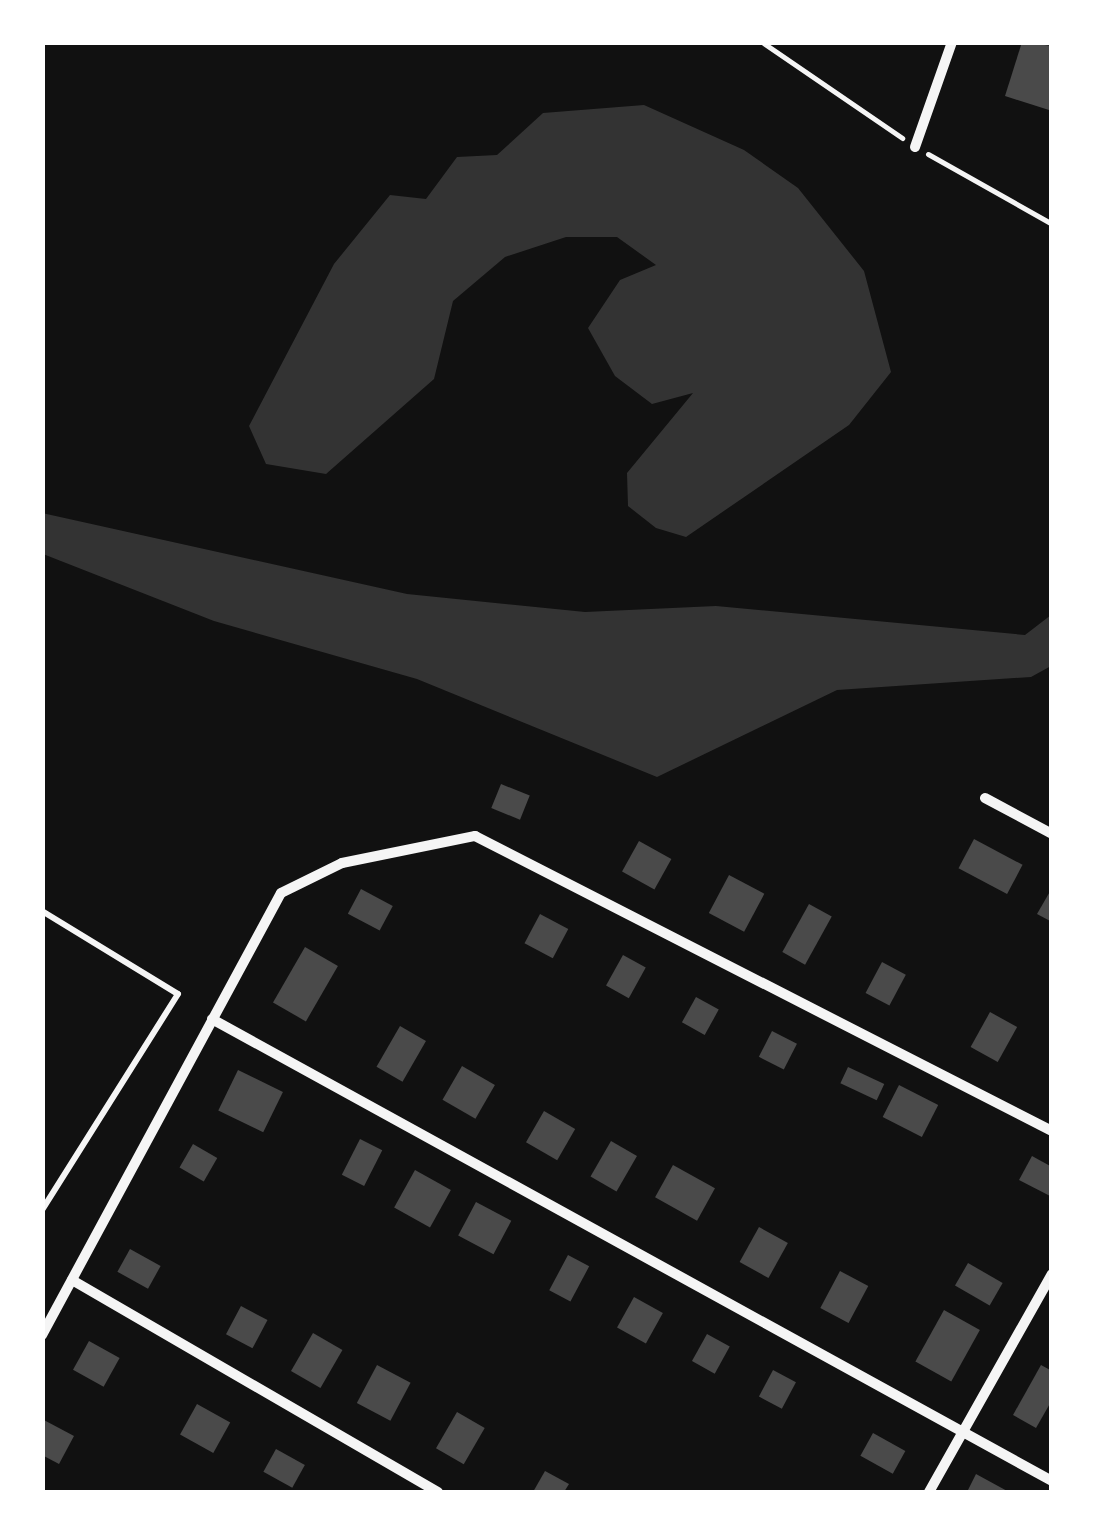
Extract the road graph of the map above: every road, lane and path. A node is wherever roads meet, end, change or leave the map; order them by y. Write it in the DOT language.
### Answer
graph roads {
  1 [pos="952,42"];
  2 [pos="915,147"];
  3 [pos="985,798"];
  4 [pos="1052,834"];
  5 [pos="42,911"];
  6 [pos="212,1020"];
  7 [pos="1052,1130"];
  8 [pos="42,1210"];
  9 [pos="1052,1274"];
  10 [pos="72,1280"];
  11 [pos="42,1335"];
  12 [pos="962,1432"];
  13 [pos="1052,1481"];
  14 [pos="438,1492"];
  15 [pos="928,1492"];
  1 -- 2 [label="street"];
  3 -- 4 [label="street"];
  5 -- 8 [label="lane"];
  6 -- 7 [label="street"];
  6 -- 10 [label="street"];
  6 -- 12 [label="street"];
  9 -- 12 [label="street"];
  10 -- 11 [label="street"];
  10 -- 14 [label="street"];
  12 -- 13 [label="street"];
  12 -- 15 [label="street"];
}
